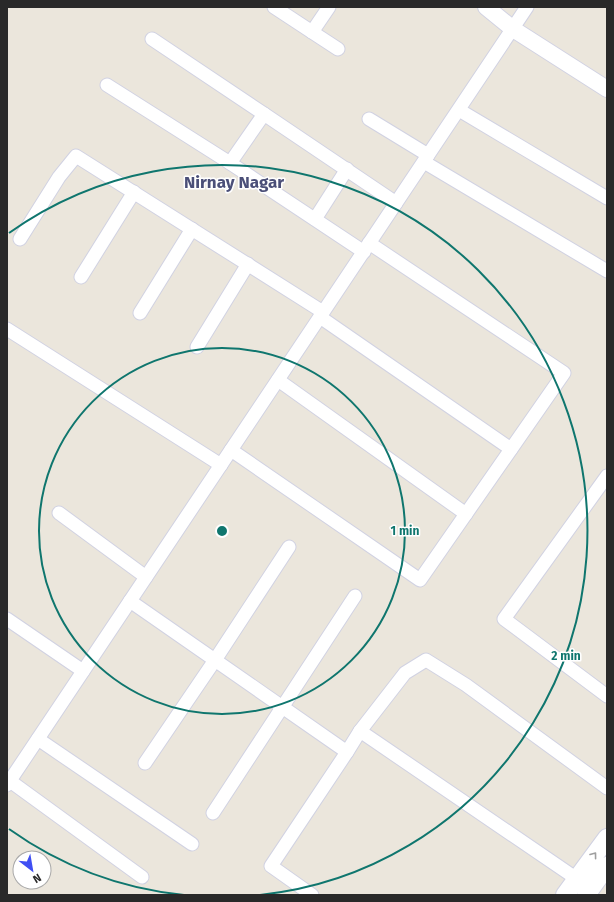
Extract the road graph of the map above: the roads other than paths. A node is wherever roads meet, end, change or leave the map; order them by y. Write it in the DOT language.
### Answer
graph roads {
  1 [pos="274,7"];
  2 [pos="329,7"];
  3 [pos="486,7"];
  4 [pos="527,7"];
  5 [pos="513,29"];
  6 [pos="312,32"];
  7 [pos="152,39"];
  8 [pos="338,49"];
  9 [pos="107,85"];
  10 [pos="607,89"];
  11 [pos="459,110"];
  12 [pos="264,114"];
  13 [pos="369,119"];
  14 [pos="426,158"];
  15 [pos="230,164"];
  16 [pos="347,169"];
  17 [pos="134,192"];
  18 [pos="607,198"];
  19 [pos="396,203"];
  20 [pos="315,219"];
  21 [pos="192,228"];
  22 [pos="20,239"];
  23 [pos="366,247"];
  24 [pos="248,264"];
  25 [pos="607,271"];
  26 [pos="81,277"];
  27 [pos="140,313"];
  28 [pos="322,315"];
  29 [pos="7,329"];
  30 [pos="197,347"];
  31 [pos="278,380"];
  32 [pos="512,449"];
  33 [pos="231,450"];
  34 [pos="221,465"];
  35 [pos="607,476"];
  36 [pos="603,490"];
  37 [pos="59,513"];
  38 [pos="466,514"];
  39 [pos="289,547"];
  40 [pos="146,577"];
  41 [pos="355,596"];
  42 [pos="130,601"];
  43 [pos="9,624"];
  44 [pos="215,660"];
  45 [pos="83,671"];
  46 [pos="607,696"];
  47 [pos="282,707"];
  48 [pos="360,731"];
  49 [pos="38,740"];
  50 [pos="346,752"];
  51 [pos="145,763"];
  52 [pos="8,783"];
  53 [pos="607,788"];
  54 [pos="213,813"];
  55 [pos="607,838"];
  56 [pos="192,844"];
  57 [pos="607,866"];
  58 [pos="142,877"];
  59 [pos="577,879"];
  60 [pos="312,895"];
  61 [pos="565,895"];
  62 [pos="586,895"];
  1 -- 6 [label="street"];
  2 -- 6 [label="street"];
  3 -- 5 [label="street"];
  4 -- 5 [label="street"];
  5 -- 10 [label="street"];
  5 -- 11 [label="street"];
  6 -- 8 [label="street"];
  7 -- 12 [label="street"];
  9 -- 15 [label="street"];
  11 -- 14 [label="street"];
  11 -- 18 [label="street"];
  12 -- 15 [label="street"];
  12 -- 16 [label="street"];
  13 -- 14 [label="street"];
  14 -- 19 [label="street"];
  14 -- 25 [label="street"];
  15 -- 20 [label="street"];
  16 -- 19 [label="street"];
  16 -- 20 [label="street"];
  17 -- 21 [label="street"];
  17 -- 22 [label="street"];
  17 -- 26 [label="street"];
  19 -- 23 [label="street"];
  20 -- 23 [label="street"];
  21 -- 24 [label="street"];
  21 -- 27 [label="street"];
  23 -- 28 [label="street"];
  23 -- 32 [label="street"];
  24 -- 28 [label="street"];
  24 -- 30 [label="street"];
  28 -- 31 [label="street"];
  28 -- 32 [label="street"];
  29 -- 34 [label="street"];
  31 -- 33 [label="street"];
  31 -- 38 [label="street"];
  32 -- 38 [label="street"];
  33 -- 34 [label="street"];
  33 -- 38 [label="street"];
  34 -- 40 [label="street"];
  35 -- 36 [label="street"];
  36 -- 46 [label="street"];
  37 -- 40 [label="street"];
  39 -- 44 [label="street"];
  40 -- 42 [label="street"];
  41 -- 47 [label="street"];
  42 -- 44 [label="street"];
  42 -- 45 [label="street"];
  43 -- 45 [label="street"];
  44 -- 47 [label="street"];
  44 -- 51 [label="street"];
  45 -- 49 [label="street"];
  47 -- 50 [label="street"];
  47 -- 54 [label="street"];
  48 -- 50 [label="street"];
  48 -- 53 [label="street"];
  48 -- 59 [label="street"];
  49 -- 52 [label="street"];
  49 -- 56 [label="street"];
  50 -- 60 [label="street"];
  52 -- 58 [label="street"];
  59 -- 55 [label="main road, one-way"];
  57 -- 62 [label="main road"];
  59 -- 61 [label="main road"];
}
